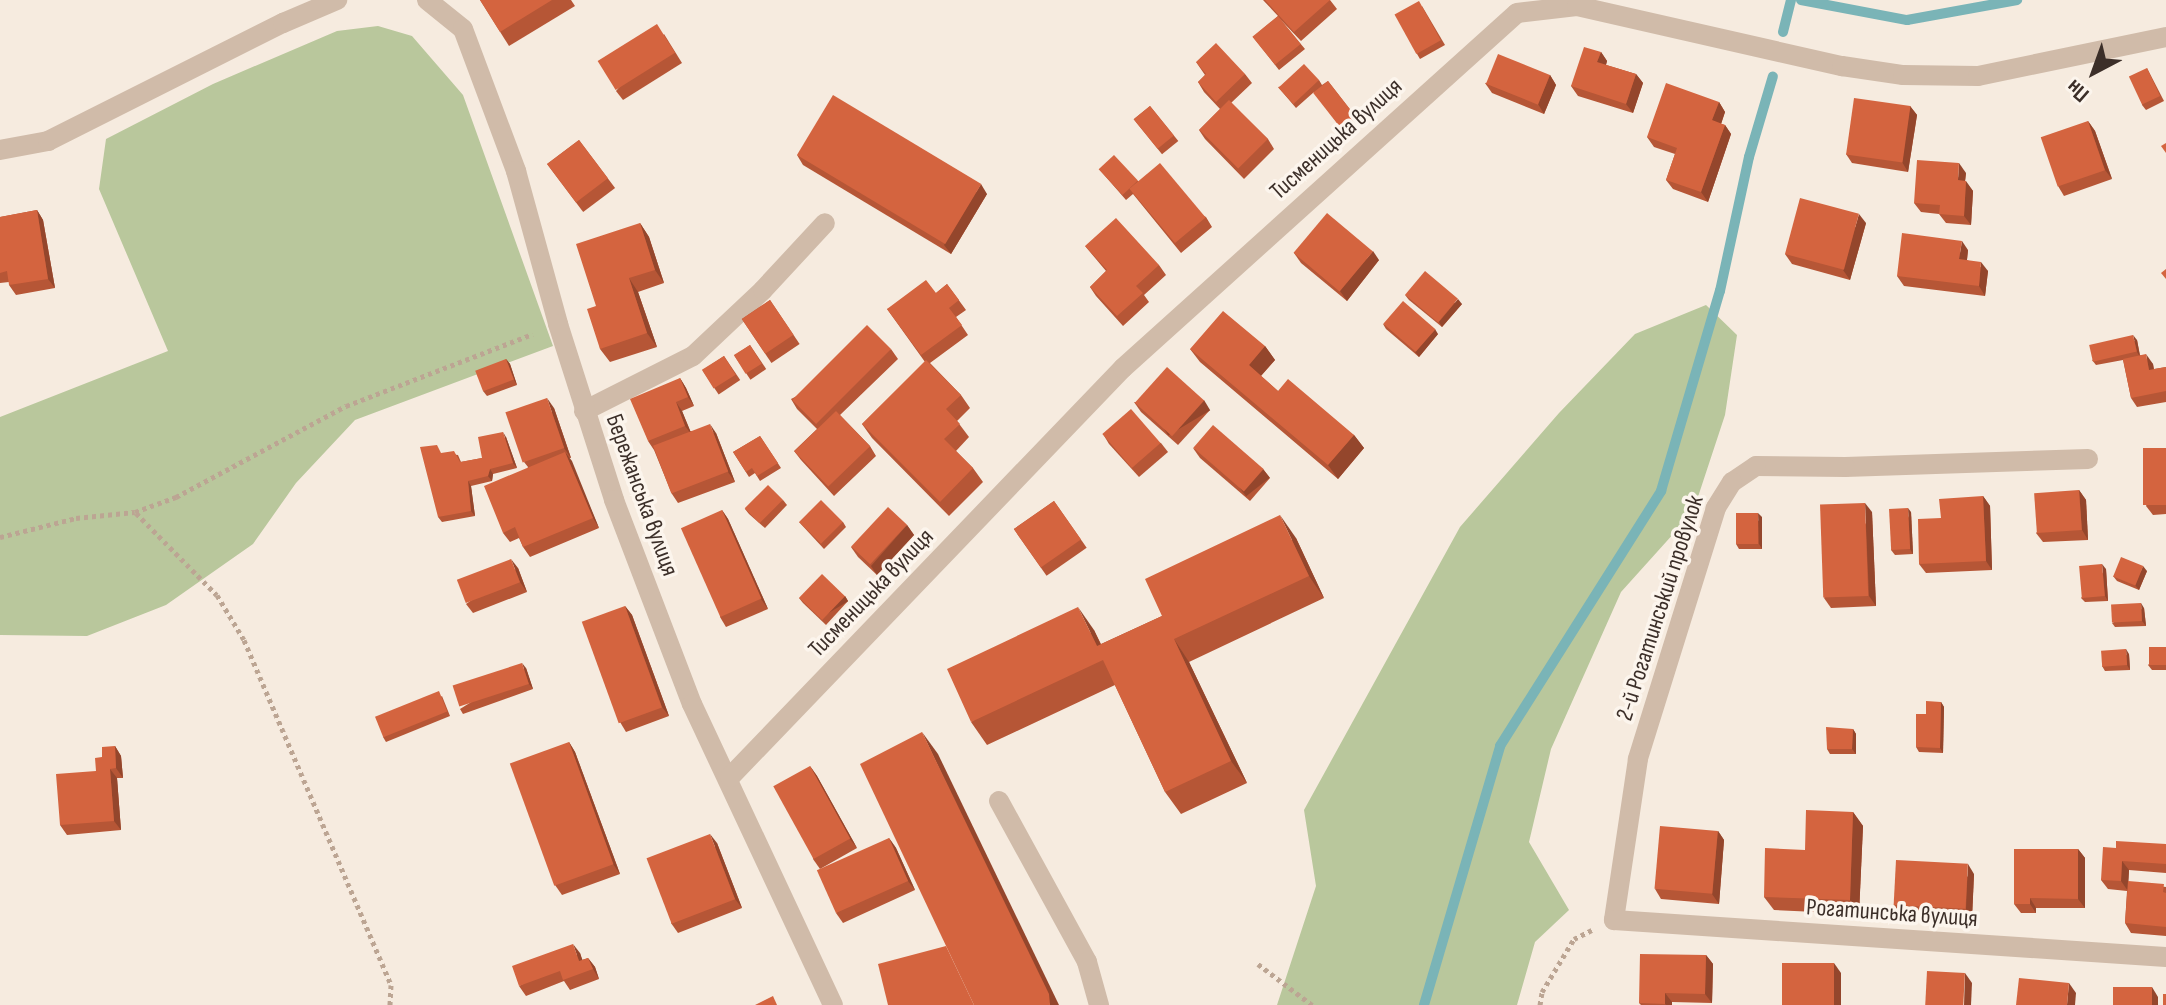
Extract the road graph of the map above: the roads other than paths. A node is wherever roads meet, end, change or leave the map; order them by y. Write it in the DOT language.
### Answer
graph roads {
  1 [pos="337,0"];
  2 [pos="427,0"];
  3 [pos="2166,37"];
  4 [pos="0,150"];
  5 [pos="825,223"];
  6 [pos="584,411"];
  7 [pos="2088,459"];
  8 [pos="730,777"];
  9 [pos="999,801"];
  10 [pos="1614,920"];
  11 [pos="2166,957"];
  12 [pos="833,1005"];
  13 [pos="1099,1005"];
  1 -- 4 [label="street"];
  2 -- 6 [label="street, Бережанська вулиця"];
  3 -- 8 [label="street, Тисменицька вулиця"];
  5 -- 6 [label="street"];
  6 -- 8 [label="street, Бережанська вулиця"];
  7 -- 10 [label="street, 2-й Рогатинський провулок"];
  8 -- 12 [label="street, Бережанська вулиця"];
  9 -- 13 [label="street"];
  10 -- 11 [label="street, Рогатинська вулиця"];
}
